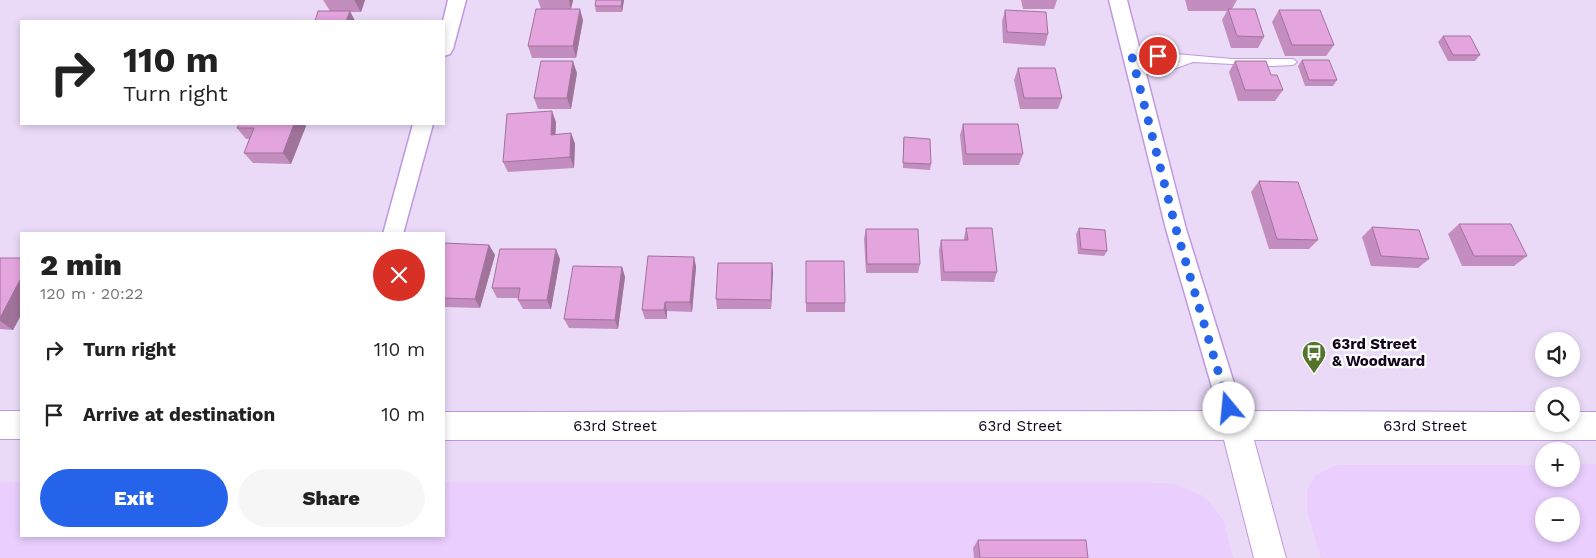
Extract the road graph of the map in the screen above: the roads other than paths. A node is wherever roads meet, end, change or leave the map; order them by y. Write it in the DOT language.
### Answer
graph roads {
  1 [pos="457,0"];
  2 [pos="1118,0"];
  3 [pos="445,45"];
  4 [pos="1192,59"];
  5 [pos="1134,62"];
  6 [pos="1293,62"];
  7 [pos="423,125"];
  8 [pos="394,232"];
  9 [pos="0,425"];
  10 [pos="20,425"];
  11 [pos="445,426"];
  12 [pos="1235,426"];
  13 [pos="1596,426"];
  14 [pos="1270,558"];
  1 -- 3 [label="street"];
  2 -- 5 [label="street"];
  4 -- 5 [label="lane"];
  4 -- 5 [label="lane"];
  4 -- 6 [label="lane"];
  5 -- 12 [label="street"];
  7 -- 8 [label="street"];
  9 -- 10 [label="main road"];
  11 -- 12 [label="main road, 63rd Street"];
  12 -- 13 [label="main road, 63rd Street"];
  12 -- 14 [label="main road"];
}
